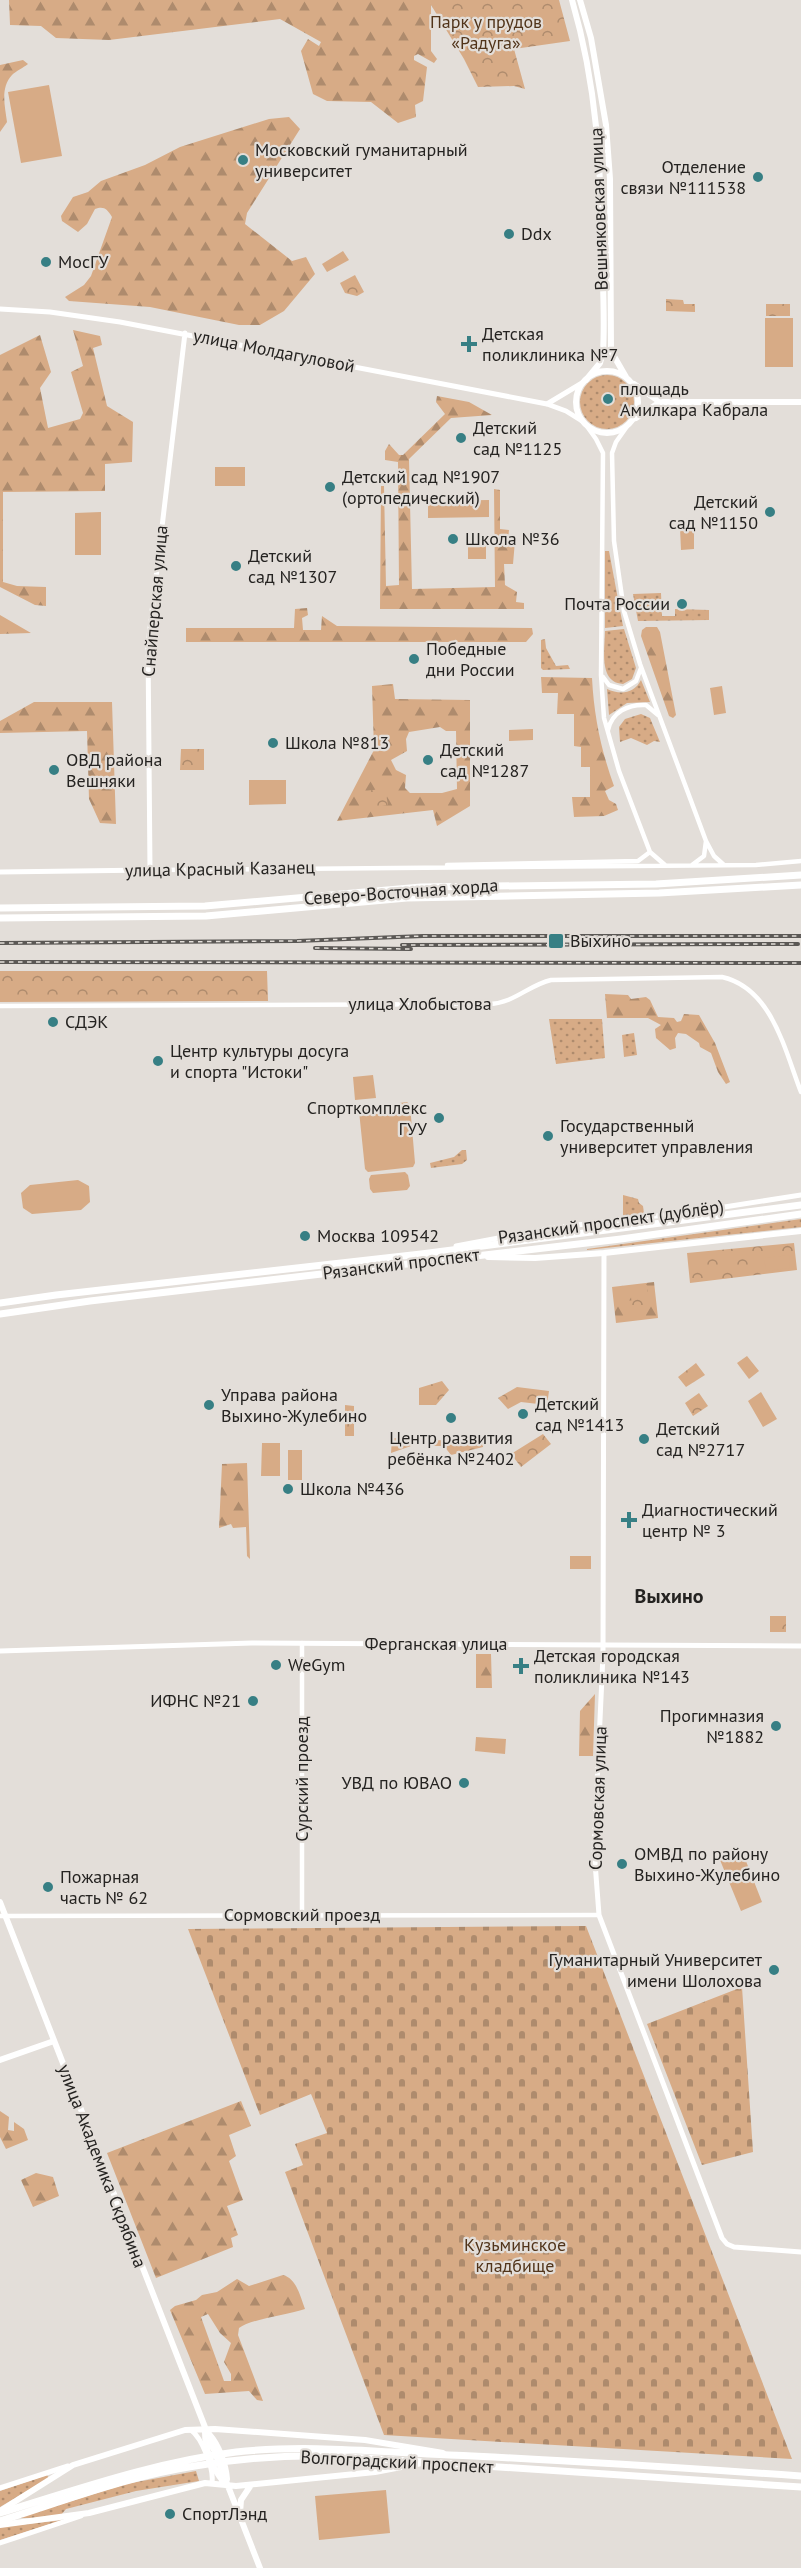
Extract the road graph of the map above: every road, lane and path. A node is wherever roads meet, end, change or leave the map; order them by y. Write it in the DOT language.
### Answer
graph roads {
  1 [pos="572,0"];
  2 [pos="580,0"];
  3 [pos="600,162"];
  4 [pos="609,162"];
  5 [pos="602,201"];
  6 [pos="610,201"];
  7 [pos="0,309"];
  8 [pos="185,333"];
  9 [pos="629,379"];
  10 [pos="584,381"];
  11 [pos="660,402"];
  12 [pos="801,402"];
  13 [pos="547,404"];
  14 [pos="584,423"];
  15 [pos="630,423"];
  16 [pos="640,664"];
  17 [pos="601,675"];
  18 [pos="663,726"];
  19 [pos="608,733"];
  20 [pos="706,841"];
  21 [pos="650,852"];
  22 [pos="801,861"];
  23 [pos="692,865"];
  24 [pos="724,865"];
  25 [pos="667,866"];
  26 [pos="441,867"];
  27 [pos="150,870"];
  28 [pos="0,872"];
  29 [pos="801,875"];
  30 [pos="801,885"];
  31 [pos="0,908"];
  32 [pos="0,918"];
  33 [pos="0,1006"];
  34 [pos="801,1092"];
  35 [pos="801,1195"];
  36 [pos="801,1205"];
  37 [pos="801,1214"];
  38 [pos="801,1231"];
  39 [pos="604,1253"];
  40 [pos="421,1254"];
  41 [pos="465,1257"];
  42 [pos="0,1303"];
  43 [pos="0,1314"];
  44 [pos="302,1643"];
  45 [pos="603,1645"];
  46 [pos="801,1646"];
  47 [pos="0,1651"];
  48 [pos="0,1902"];
  49 [pos="302,1915"];
  50 [pos="598,1915"];
  51 [pos="3,1916"];
  52 [pos="54,2041"];
  53 [pos="0,2060"];
  54 [pos="801,2252"];
  55 [pos="205,2428"];
  56 [pos="189,2429"];
  57 [pos="449,2455"];
  58 [pos="237,2456"];
  59 [pos="193,2462"];
  60 [pos="426,2463"];
  61 [pos="73,2465"];
  62 [pos="801,2476"];
  63 [pos="212,2482"];
  64 [pos="251,2484"];
  65 [pos="227,2486"];
  66 [pos="801,2487"];
  67 [pos="0,2488"];
  68 [pos="0,2512"];
  69 [pos="89,2513"];
  70 [pos="240,2518"];
  71 [pos="0,2523"];
  72 [pos="0,2543"];
  73 [pos="260,2568"];
  1 -- 3 [label="main road, Вешняковская улица"];
  2 -- 4 [label="main road, Вешняковская улица"];
  3 -- 4 [label="street"];
  3 -- 5 [label="main road, Вешняковская улица"];
  4 -- 6 [label="main road, Вешняковская улица"];
  5 -- 6 [label="street"];
  5 -- 10 [label="main road, Вешняковская улица"];
  6 -- 9 [label="main road, Вешняковская улица"];
  7 -- 8 [label="street, улица Молдагуловой"];
  8 -- 13 [label="street, улица Молдагуловой"];
  8 -- 27 [label="street, Снайперская улица"];
  9 -- 10 [label="main road"];
  9 -- 11 [label="main road"];
  9 -- 15 [label="main road"];
  10 -- 13 [label="street"];
  10 -- 14 [label="main road"];
  11 -- 12 [label="main road"];
  11 -- 15 [label="main road"];
  13 -- 14 [label="street, улица Молдагуловой"];
  14 -- 15 [label="main road"];
  14 -- 17 [label="street"];
  15 -- 16 [label="street"];
  16 -- 17 [label="street"];
  16 -- 18 [label="street"];
  17 -- 19 [label="street"];
  18 -- 19 [label="street"];
  18 -- 20 [label="street"];
  19 -- 21 [label="street"];
  20 -- 23 [label="street"];
  20 -- 24 [label="street"];
  21 -- 25 [label="street"];
  21 -- 26 [label="street, улица Красный Казанец"];
  22 -- 24 [label="street, улица Красный Казанец"];
  23 -- 24 [label="street, улица Красный Казанец"];
  23 -- 25 [label="street, улица Красный Казанец"];
  25 -- 26 [label="street, улица Красный Казанец"];
  26 -- 27 [label="street, улица Красный Казанец"];
  27 -- 28 [label="street, улица Красный Казанец"];
  29 -- 31 [label="main road, Северо-Восточная хорда"];
  30 -- 32 [label="main road, Северо-Восточная хорда"];
  33 -- 34 [label="street, улица Хлобыстова"];
  35 -- 40 [label="street, Рязанский проспект (дублёр)"];
  36 -- 40 [label="main road, Рязанский проспект"];
  37 -- 41 [label="main road, Рязанский проспект"];
  38 -- 39 [label="main road, Рязанский проспект (дублёр)"];
  39 -- 41 [label="main road, Рязанский проспект (дублёр)"];
  39 -- 45 [label="street, Сормовская улица"];
  40 -- 42 [label="main road, Рязанский проспект"];
  41 -- 43 [label="main road, Рязанский проспект"];
  44 -- 45 [label="street, Ферганская улица"];
  44 -- 47 [label="street, Ферганская улица"];
  44 -- 49 [label="street, Сурский проезд"];
  45 -- 46 [label="street, Ферганская улица"];
  45 -- 50 [label="street, Сормовская улица"];
  48 -- 51 [label="main road, улица Академика Скрябина"];
  49 -- 50 [label="street, Сормовский проезд"];
  49 -- 51 [label="street, Сормовский проезд"];
  50 -- 54 [label="street, Сормовская улица"];
  51 -- 52 [label="main road, улица Академика Скрябина"];
  52 -- 53 [label="main road"];
  52 -- 55 [label="main road, улица Академика Скрябина"];
  55 -- 56 [label="main road"];
  55 -- 57 [label="main road"];
  55 -- 65 [label="main road, улица Академика Скрябина"];
  56 -- 61 [label="main road"];
  56 -- 63 [label="street"];
  57 -- 58 [label="main road, Волгоградский проспект"];
  57 -- 62 [label="main road, Волгоградский проспект"];
  58 -- 59 [label="main road, Волгоградский проспект"];
  58 -- 60 [label="main road, Волгоградский проспект"];
  59 -- 68 [label="main road, Волгоградский проспект"];
  59 -- 71 [label="main road, Волгоградский проспект"];
  60 -- 64 [label="main road"];
  60 -- 66 [label="main road, Волгоградский проспект"];
  61 -- 67 [label="street"];
  61 -- 68 [label="main road"];
  63 -- 65 [label="main road"];
  63 -- 69 [label="main road"];
  64 -- 65 [label="main road"];
  64 -- 70 [label="main road"];
  65 -- 70 [label="main road, улица Академика Скрябина"];
  69 -- 71 [label="main road"];
  69 -- 72 [label="street"];
  70 -- 73 [label="main road, улица Академика Скрябина"];
}
